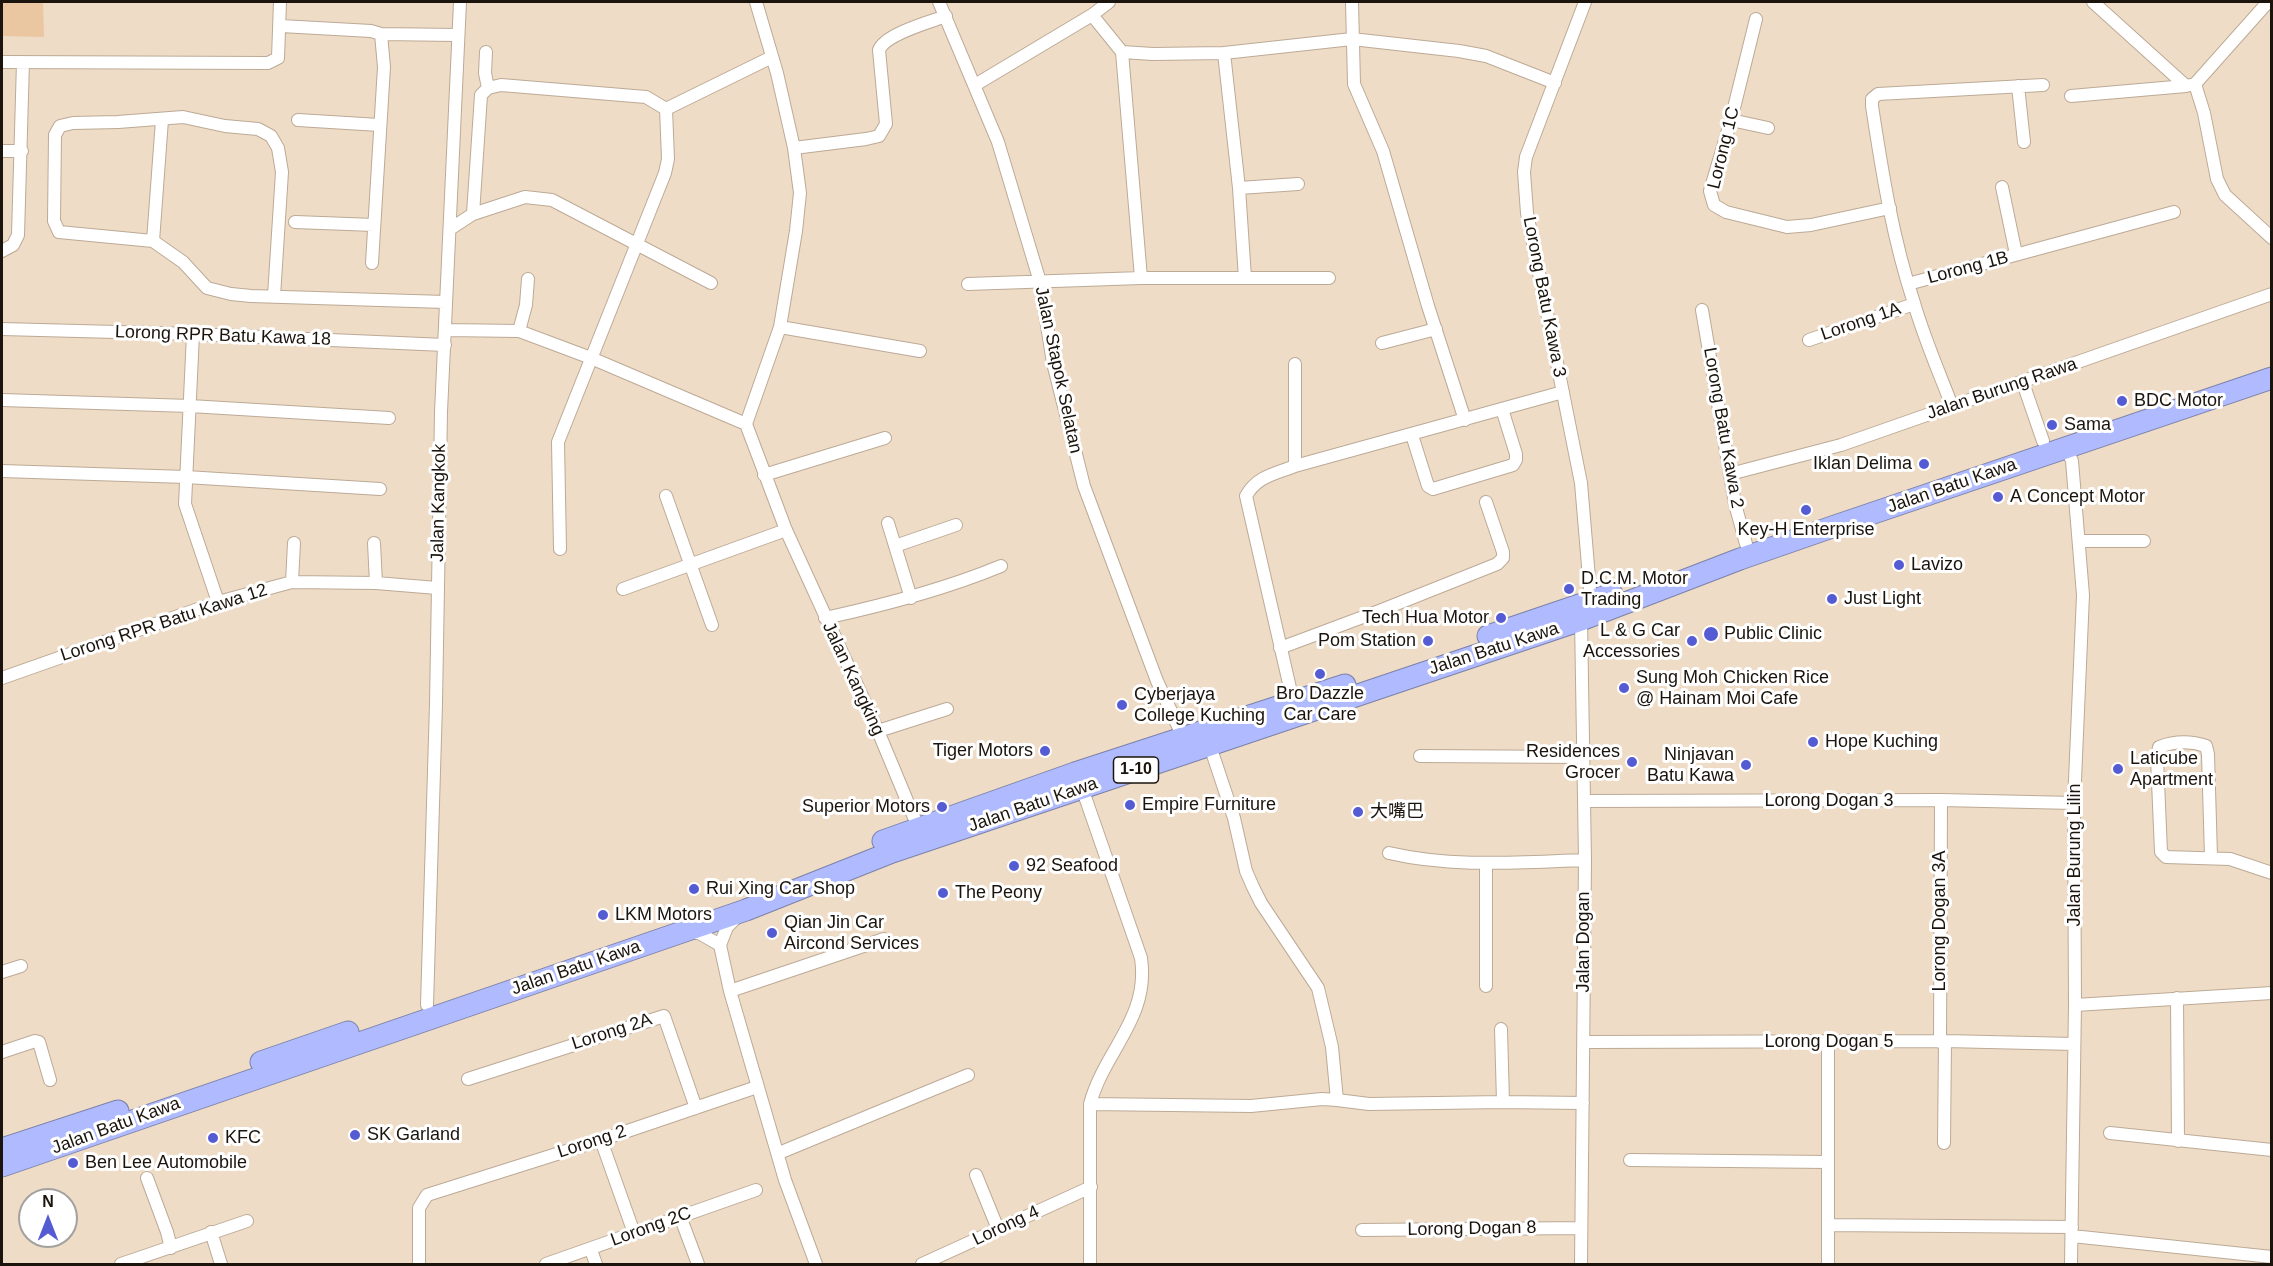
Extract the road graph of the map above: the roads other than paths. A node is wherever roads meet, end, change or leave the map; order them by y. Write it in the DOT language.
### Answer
graph roads {
  1 [pos="280,2"];
  2 [pos="460,2"];
  3 [pos="756,2"];
  4 [pos="939,2"];
  5 [pos="1109,2"];
  6 [pos="1352,2"];
  7 [pos="1585,2"];
  8 [pos="2093,2"];
  9 [pos="2268,2"];
  10 [pos="1092,15"];
  11 [pos="946,16"];
  12 [pos="1756,19"];
  13 [pos="280,26"];
  14 [pos="381,34"];
  15 [pos="457,35"];
  16 [pos="1352,39"];
  17 [pos="486,52"];
  18 [pos="1122,52"];
  19 [pos="1224,53"];
  20 [pos="772,57"];
  21 [pos="2,62"];
  22 [pos="23,62"];
  23 [pos="1555,83"];
  24 [pos="975,85"];
  25 [pos="2043,85"];
  26 [pos="2191,85"];
  27 [pos="495,86"];
  28 [pos="2018,86"];
  29 [pos="2071,96"];
  30 [pos="666,109"];
  31 [pos="162,120"];
  32 [pos="298,120"];
  33 [pos="1731,120"];
  34 [pos="379,125"];
  35 [pos="1768,128"];
  36 [pos="2024,142"];
  37 [pos="794,148"];
  38 [pos="2,151"];
  39 [pos="22,151"];
  40 [pos="1298,184"];
  41 [pos="2002,187"];
  42 [pos="1239,188"];
  43 [pos="1890,208"];
  44 [pos="2175,212"];
  45 [pos="473,214"];
  46 [pos="295,222"];
  47 [pos="374,225"];
  48 [pos="450,230"];
  49 [pos="2271,238"];
  50 [pos="153,241"];
  51 [pos="637,243"];
  52 [pos="2,251"];
  53 [pos="2016,255"];
  54 [pos="372,263"];
  55 [pos="1141,278"];
  56 [pos="1245,278"];
  57 [pos="1329,278"];
  58 [pos="528,279"];
  59 [pos="1040,282"];
  60 [pos="711,283"];
  61 [pos="968,284"];
  62 [pos="1908,284"];
  63 [pos="2271,294"];
  64 [pos="274,296"];
  65 [pos="445,302"];
  66 [pos="1914,304"];
  67 [pos="1702,310"];
  68 [pos="780,327"];
  69 [pos="2,329"];
  70 [pos="1436,329"];
  71 [pos="446,330"];
  72 [pos="519,331"];
  73 [pos="193,334"];
  74 [pos="1809,340"];
  75 [pos="1382,343"];
  76 [pos="445,345"];
  77 [pos="920,351"];
  78 [pos="591,358"];
  79 [pos="1295,364"];
  80 [pos="2271,365"];
  81 [pos="2271,378"];
  82 [pos="2023,383"];
  83 [pos="1563,392"];
  84 [pos="2,400"];
  85 [pos="190,406"];
  86 [pos="1952,406"];
  87 [pos="1502,409"];
  88 [pos="389,418"];
  89 [pos="1465,420"];
  90 [pos="746,424"];
  91 [pos="1412,435"];
  92 [pos="885,438"];
  93 [pos="2043,441"];
  94 [pos="2066,447"];
  95 [pos="1296,466"];
  96 [pos="2,471"];
  97 [pos="1730,474"];
  98 [pos="764,475"];
  99 [pos="186,477"];
  100 [pos="380,489"];
  101 [pos="666,496"];
  102 [pos="1486,502"];
  103 [pos="888,523"];
  104 [pos="956,525"];
  105 [pos="786,530"];
  106 [pos="2079,541"];
  107 [pos="2144,541"];
  108 [pos="294,543"];
  109 [pos="374,543"];
  110 [pos="1746,544"];
  111 [pos="895,546"];
  112 [pos="560,549"];
  113 [pos="691,565"];
  114 [pos="1001,566"];
  115 [pos="292,582"];
  116 [pos="376,583"];
  117 [pos="437,588"];
  118 [pos="623,589"];
  119 [pos="911,598"];
  120 [pos="1591,601"];
  121 [pos="218,602"];
  122 [pos="825,618"];
  123 [pos="1581,621"];
  124 [pos="712,625"];
  125 [pos="1280,648"];
  126 [pos="2,678"];
  127 [pos="1293,701"];
  128 [pos="947,709"];
  129 [pos="878,731"];
  130 [pos="1183,737"];
  131 [pos="1210,746"];
  132 [pos="1420,756"];
  133 [pos="1583,757"];
  134 [pos="1083,788"];
  135 [pos="1941,800"];
  136 [pos="1584,801"];
  137 [pos="2074,803"];
  138 [pos="918,827"];
  139 [pos="1389,853"];
  140 [pos="2211,857"];
  141 [pos="1585,860"];
  142 [pos="1486,862"];
  143 [pos="2271,873"];
  144 [pos="746,910"];
  145 [pos="670,935"];
  146 [pos="884,939"];
  147 [pos="720,945"];
  148 [pos="21,966"];
  149 [pos="2,972"];
  150 [pos="1486,987"];
  151 [pos="730,991"];
  152 [pos="2271,993"];
  153 [pos="2177,998"];
  154 [pos="428,1005"];
  155 [pos="2075,1005"];
  156 [pos="1501,1029"];
  157 [pos="1584,1042"];
  158 [pos="1828,1042"];
  159 [pos="1942,1042"];
  160 [pos="2074,1044"];
  161 [pos="2,1052"];
  162 [pos="968,1074"];
  163 [pos="468,1078"];
  164 [pos="50,1080"];
  165 [pos="757,1087"];
  166 [pos="1337,1100"];
  167 [pos="1503,1102"];
  168 [pos="1583,1102"];
  169 [pos="1090,1104"];
  170 [pos="696,1108"];
  171 [pos="2110,1133"];
  172 [pos="601,1140"];
  173 [pos="2178,1140"];
  174 [pos="1944,1143"];
  175 [pos="2,1149"];
  176 [pos="2271,1150"];
  177 [pos="778,1153"];
  178 [pos="1630,1160"];
  179 [pos="1828,1162"];
  180 [pos="2,1166"];
  181 [pos="976,1175"];
  182 [pos="147,1178"];
  183 [pos="1091,1187"];
  184 [pos="756,1190"];
  185 [pos="680,1216"];
  186 [pos="247,1221"];
  187 [pos="1828,1224"];
  188 [pos="1581,1228"];
  189 [pos="999,1229"];
  190 [pos="1362,1230"];
  191 [pos="2072,1231"];
  192 [pos="212,1232"];
  193 [pos="634,1233"];
  194 [pos="171,1248"];
  195 [pos="591,1250"];
  196 [pos="2271,1257"];
  197 [pos="121,1264"];
  198 [pos="221,1264"];
  199 [pos="419,1264"];
  200 [pos="546,1264"];
  201 [pos="596,1264"];
  202 [pos="698,1264"];
  203 [pos="816,1264"];
  204 [pos="922,1264"];
  205 [pos="1090,1264"];
  206 [pos="1581,1264"];
  207 [pos="1828,1264"];
  208 [pos="2071,1264"];
  1 -- 13 [label="street"];
  2 -- 15 [label="street, Jalan Kangkok"];
  3 -- 20 [label="street"];
  4 -- 11 [label="street, Jalan Stapok Selatan"];
  5 -- 10 [label="street"];
  6 -- 16 [label="street"];
  7 -- 23 [label="street, Lorong Batu Kawa 3"];
  8 -- 26 [label="street"];
  9 -- 26 [label="street"];
  10 -- 18 [label="street"];
  10 -- 24 [label="street"];
  11 -- 24 [label="street, Jalan Stapok Selatan"];
  11 -- 37 [label="street"];
  12 -- 33 [label="street, Lorong 1C"];
  13 -- 14 [label="street"];
  13 -- 22 [label="street"];
  14 -- 15 [label="street"];
  14 -- 34 [label="street"];
  15 -- 48 [label="street, Jalan Kangkok"];
  16 -- 19 [label="street"];
  16 -- 23 [label="street"];
  16 -- 70 [label="street"];
  17 -- 27 [label="street"];
  18 -- 19 [label="street"];
  18 -- 55 [label="street"];
  19 -- 42 [label="street"];
  20 -- 30 [label="street"];
  20 -- 37 [label="street"];
  21 -- 22 [label="street"];
  22 -- 39 [label="street"];
  23 -- 83 [label="street, Lorong Batu Kawa 3"];
  24 -- 59 [label="street, Jalan Stapok Selatan"];
  25 -- 28 [label="street"];
  26 -- 29 [label="street"];
  26 -- 49 [label="street"];
  27 -- 30 [label="street"];
  27 -- 45 [label="street"];
  28 -- 36 [label="street"];
  28 -- 43 [label="street, Lorong 1B"];
  30 -- 51 [label="street"];
  31 -- 50 [label="street"];
  31 -- 50 [label="street"];
  31 -- 64 [label="street"];
  32 -- 34 [label="street"];
  33 -- 35 [label="street"];
  33 -- 43 [label="street, Lorong 1C"];
  34 -- 47 [label="street"];
  37 -- 68 [label="street"];
  38 -- 39 [label="street"];
  39 -- 52 [label="street"];
  40 -- 42 [label="street"];
  41 -- 53 [label="street"];
  42 -- 56 [label="street"];
  43 -- 62 [label="street, Lorong 1B"];
  44 -- 53 [label="street, Lorong 1B"];
  45 -- 48 [label="street"];
  45 -- 51 [label="street"];
  46 -- 47 [label="street"];
  47 -- 54 [label="street"];
  48 -- 65 [label="street, Jalan Kangkok"];
  50 -- 64 [label="street"];
  51 -- 60 [label="street"];
  51 -- 78 [label="street"];
  53 -- 62 [label="street, Lorong 1B"];
  55 -- 56 [label="street"];
  55 -- 59 [label="street"];
  56 -- 57 [label="street"];
  58 -- 72 [label="street"];
  59 -- 61 [label="street"];
  59 -- 130 [label="street, Jalan Stapok Selatan"];
  62 -- 66 [label="street"];
  63 -- 82 [label="street, Jalan Burung Rawa"];
  64 -- 65 [label="street"];
  65 -- 71 [label="street, Jalan Kangkok"];
  66 -- 74 [label="street, Lorong 1A"];
  66 -- 86 [label="street"];
  67 -- 97 [label="street, Lorong Batu Kawa 2"];
  68 -- 77 [label="street"];
  68 -- 90 [label="street"];
  69 -- 73 [label="street, Lorong RPR Batu Kawa 18"];
  70 -- 75 [label="street"];
  70 -- 89 [label="street"];
  71 -- 72 [label="street"];
  71 -- 76 [label="street, Jalan Kangkok"];
  72 -- 78 [label="street"];
  73 -- 76 [label="street, Lorong RPR Batu Kawa 18"];
  73 -- 85 [label="street"];
  76 -- 117 [label="street, Jalan Kangkok"];
  78 -- 90 [label="street"];
  78 -- 112 [label="street"];
  79 -- 95 [label="street"];
  80 -- 93 [label="highway, Jalan Batu Kawa / 1-10"];
  81 -- 94 [label="highway, Jalan Batu Kawa / 1-10"];
  82 -- 86 [label="street, Jalan Burung Rawa"];
  82 -- 93 [label="street"];
  83 -- 87 [label="street"];
  83 -- 120 [label="street, Lorong Batu Kawa 3"];
  84 -- 85 [label="street"];
  85 -- 88 [label="street"];
  85 -- 99 [label="street"];
  86 -- 97 [label="street, Jalan Burung Rawa"];
  87 -- 89 [label="street"];
  87 -- 91 [label="street"];
  89 -- 91 [label="street"];
  90 -- 98 [label="street, Jalan Kangking"];
  91 -- 95 [label="street"];
  92 -- 98 [label="street"];
  93 -- 110 [label="highway, Jalan Batu Kawa / 1-10"];
  94 -- 106 [label="street, Jalan Burung Lilin"];
  94 -- 123 [label="highway, Jalan Batu Kawa / 1-10"];
  95 -- 125 [label="street"];
  96 -- 99 [label="street"];
  97 -- 110 [label="street, Lorong Batu Kawa 2"];
  98 -- 105 [label="street, Jalan Kangking"];
  99 -- 100 [label="street"];
  99 -- 121 [label="street"];
  101 -- 113 [label="street"];
  102 -- 125 [label="street"];
  103 -- 111 [label="street"];
  104 -- 111 [label="street"];
  105 -- 113 [label="street"];
  105 -- 122 [label="street, Jalan Kangking"];
  106 -- 107 [label="street"];
  106 -- 137 [label="street, Jalan Burung Lilin"];
  108 -- 115 [label="street"];
  109 -- 116 [label="street"];
  110 -- 120 [label="highway, Jalan Batu Kawa / 1-10"];
  111 -- 119 [label="street"];
  113 -- 118 [label="street"];
  113 -- 124 [label="street"];
  114 -- 119 [label="street"];
  115 -- 116 [label="street, Lorong RPR Batu Kawa 12"];
  115 -- 121 [label="street, Lorong RPR Batu Kawa 12"];
  116 -- 117 [label="street, Lorong RPR Batu Kawa 12"];
  117 -- 154 [label="street, Jalan Kangkok"];
  119 -- 122 [label="street"];
  120 -- 127 [label="highway, Jalan Batu Kawa / 1-10"];
  121 -- 126 [label="street, Lorong RPR Batu Kawa 12"];
  122 -- 129 [label="street, Jalan Kangking"];
  123 -- 131 [label="highway, Jalan Batu Kawa / 1-10"];
  123 -- 133 [label="street, Jalan Dogan"];
  125 -- 127 [label="street"];
  127 -- 130 [label="highway, Jalan Batu Kawa / 1-10"];
  128 -- 129 [label="street"];
  129 -- 138 [label="street, Jalan Kangking"];
  130 -- 138 [label="highway, Jalan Batu Kawa / 1-10"];
  131 -- 134 [label="highway, Jalan Batu Kawa / 1-10"];
  131 -- 166 [label="street"];
  132 -- 133 [label="street"];
  133 -- 136 [label="street, Jalan Dogan"];
  134 -- 144 [label="highway, Jalan Batu Kawa / 1-10"];
  134 -- 169 [label="street"];
  135 -- 136 [label="street, Lorong Dogan 3"];
  135 -- 137 [label="street, Lorong Dogan 3"];
  135 -- 159 [label="street, Lorong Dogan 3A"];
  136 -- 141 [label="street, Jalan Dogan"];
  137 -- 155 [label="street, Jalan Burung Lilin"];
  138 -- 154 [label="highway, Jalan Batu Kawa / 1-10"];
  139 -- 142 [label="street"];
  140 -- 140 [label="street"];
  140 -- 143 [label="street"];
  141 -- 142 [label="street"];
  141 -- 157 [label="street, Jalan Dogan"];
  142 -- 150 [label="street"];
  144 -- 145 [label="highway, Jalan Batu Kawa / 1-10"];
  144 -- 147 [label="street"];
  145 -- 147 [label="street"];
  145 -- 180 [label="highway, Jalan Batu Kawa / 1-10"];
  146 -- 151 [label="street"];
  147 -- 151 [label="street"];
  148 -- 149 [label="street"];
  151 -- 165 [label="street"];
  152 -- 153 [label="street"];
  153 -- 155 [label="street"];
  153 -- 173 [label="street"];
  154 -- 175 [label="highway, Jalan Batu Kawa / 1-10"];
  155 -- 160 [label="street, Jalan Burung Lilin"];
  156 -- 167 [label="street"];
  157 -- 158 [label="street, Lorong Dogan 5"];
  157 -- 168 [label="street, Jalan Dogan"];
  158 -- 159 [label="street, Lorong Dogan 5"];
  158 -- 179 [label="street"];
  159 -- 160 [label="street, Lorong Dogan 5"];
  159 -- 174 [label="street, Lorong Dogan 3A"];
  160 -- 191 [label="street, Jalan Burung Lilin"];
  161 -- 164 [label="street"];
  162 -- 177 [label="street"];
  163 -- 170 [label="street, Lorong 2A"];
  165 -- 170 [label="street, Lorong 2"];
  165 -- 177 [label="street"];
  166 -- 167 [label="street"];
  166 -- 169 [label="street"];
  167 -- 168 [label="street"];
  168 -- 188 [label="street, Jalan Dogan"];
  169 -- 183 [label="street"];
  170 -- 172 [label="street, Lorong 2"];
  171 -- 173 [label="street"];
  172 -- 193 [label="street"];
  172 -- 199 [label="street, Lorong 2"];
  173 -- 176 [label="street"];
  177 -- 203 [label="street"];
  178 -- 179 [label="street"];
  179 -- 187 [label="street"];
  181 -- 189 [label="street"];
  182 -- 194 [label="street"];
  183 -- 189 [label="street, Lorong 4"];
  183 -- 205 [label="street"];
  184 -- 185 [label="street, Lorong 2C"];
  185 -- 193 [label="street, Lorong 2C"];
  185 -- 202 [label="street"];
  186 -- 192 [label="street"];
  187 -- 191 [label="street"];
  187 -- 207 [label="street"];
  188 -- 190 [label="street, Lorong Dogan 8"];
  188 -- 206 [label="street, Jalan Dogan"];
  189 -- 204 [label="street, Lorong 4"];
  191 -- 196 [label="street"];
  191 -- 208 [label="street, Jalan Burung Lilin"];
  192 -- 194 [label="street"];
  192 -- 198 [label="street"];
  193 -- 195 [label="street, Lorong 2C"];
  194 -- 197 [label="street"];
  195 -- 200 [label="street, Lorong 2C"];
  195 -- 201 [label="street"];
}
